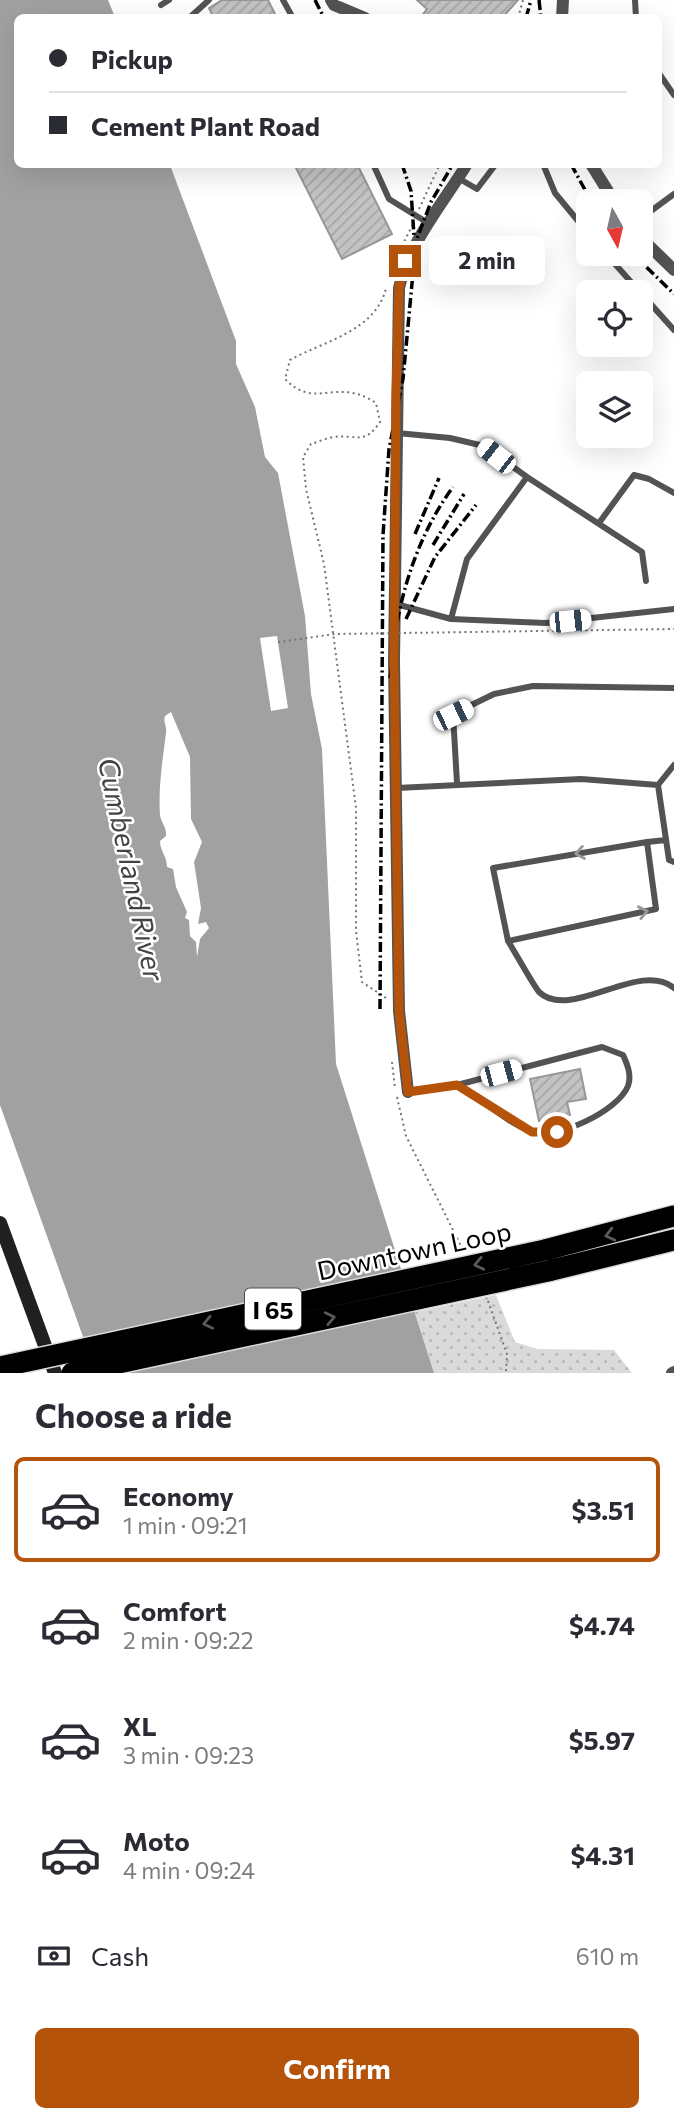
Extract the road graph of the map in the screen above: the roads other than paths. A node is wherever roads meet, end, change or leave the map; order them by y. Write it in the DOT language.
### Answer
graph roads {
  1 [pos="169,0"];
  2 [pos="209,0"];
  3 [pos="331,0"];
  4 [pos="161,5"];
  5 [pos="193,14"];
  6 [pos="355,14"];
  7 [pos="662,78"];
  8 [pos="674,95"];
  9 [pos="375,168"];
  10 [pos="493,168"];
  11 [pos="545,168"];
  12 [pos="593,168"];
  13 [pos="460,169"];
  14 [pos="607,189"];
  15 [pos="674,194"];
  16 [pos="653,209"];
  17 [pos="576,218"];
  18 [pos="422,220"];
  19 [pos="653,250"];
  20 [pos="617,266"];
  21 [pos="674,270"];
  22 [pos="674,331"];
  23 [pos="395,433"];
  24 [pos="527,477"];
  25 [pos="674,493"];
  26 [pos="599,523"];
  27 [pos="646,581"];
  28 [pos="395,604"];
  29 [pos="674,609"];
  30 [pos="451,619"];
  31 [pos="674,688"];
  32 [pos="674,765"];
  33 [pos="457,783"];
  34 [pos="658,785"];
  35 [pos="397,788"];
  36 [pos="674,825"];
  37 [pos="664,826"];
  38 [pos="666,840"];
  39 [pos="647,842"];
  40 [pos="674,862"];
  41 [pos="508,941"];
  42 [pos="674,988"];
  43 [pos="457,1085"];
  44 [pos="408,1092"];
  45 [pos="674,1216"];
  46 [pos="0,1223"];
  47 [pos="674,1240"];
  48 [pos="547,1261"];
  49 [pos="0,1367"];
  50 [pos="55,1373"];
  51 [pos="72,1373"];
  1 -- 4 [label="lane"];
  2 -- 5 [label="lane"];
  3 -- 6 [label="street"];
  7 -- 8 [label="lane"];
  9 -- 18 [label="lane"];
  10 -- 13 [label="lane"];
  11 -- 17 [label="lane"];
  12 -- 14 [label="street"];
  13 -- 18 [label="street"];
  15 -- 16 [label="lane"];
  18 -- 23 [label="street"];
  19 -- 21 [label="street"];
  20 -- 22 [label="lane"];
  23 -- 24 [label="lane"];
  23 -- 28 [label="street"];
  24 -- 26 [label="lane"];
  24 -- 30 [label="lane"];
  25 -- 26 [label="lane"];
  26 -- 27 [label="lane"];
  28 -- 30 [label="lane"];
  28 -- 35 [label="street"];
  29 -- 30 [label="lane"];
  31 -- 33 [label="lane"];
  32 -- 34 [label="lane"];
  33 -- 34 [label="lane"];
  33 -- 35 [label="lane"];
  34 -- 37 [label="lane"];
  35 -- 44 [label="street"];
  36 -- 37 [label="lane"];
  37 -- 38 [label="lane"];
  38 -- 39 [label="lane"];
  38 -- 40 [label="lane"];
  41 -- 39 [label="lane, one-way"];
  39 -- 41 [label="lane, one-way"];
  41 -- 42 [label="lane"];
  43 -- 43 [label="lane"];
  43 -- 44 [label="lane"];
  45 -- 48 [label="highway, Downtown Loop / I 65, one-way"];
  46 -- 50 [label="street"];
  47 -- 48 [label="highway, Downtown Loop / I 65"];
  48 -- 49 [label="highway, Downtown Loop / I 65, one-way, bridge"];
  51 -- 48 [label="highway, Downtown Loop / I 65, one-way, bridge"];
}
